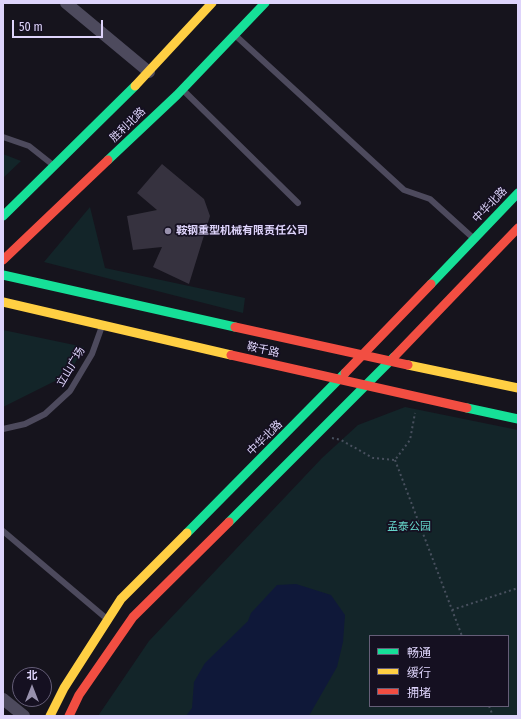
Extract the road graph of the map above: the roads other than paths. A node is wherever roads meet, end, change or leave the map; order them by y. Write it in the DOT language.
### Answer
graph roads {
  1 [pos="66,3"];
  2 [pos="212,3"];
  3 [pos="265,3"];
  4 [pos="235,34"];
  5 [pos="149,72"];
  6 [pos="182,89"];
  7 [pos="3,137"];
  8 [pos="54,166"];
  9 [pos="518,193"];
  10 [pos="298,203"];
  11 [pos="3,216"];
  12 [pos="518,228"];
  13 [pos="474,238"];
  14 [pos="3,260"];
  15 [pos="3,275"];
  16 [pos="3,302"];
  17 [pos="102,325"];
  18 [pos="362,355"];
  19 [pos="390,362"];
  20 [pos="339,380"];
  21 [pos="365,386"];
  22 [pos="518,388"];
  23 [pos="518,419"];
  24 [pos="3,429"];
  25 [pos="3,531"];
  26 [pos="108,620"];
  27 [pos="3,699"];
  28 [pos="24,716"];
  29 [pos="50,716"];
  30 [pos="69,716"];
  1 -- 5 [label="street"];
  2 -- 5 [label="main road, 胜利北路"];
  3 -- 4 [label="main road, 胜利北路"];
  4 -- 6 [label="main road, 胜利北路"];
  4 -- 13 [label="lane"];
  5 -- 8 [label="main road, 胜利北路"];
  6 -- 10 [label="lane"];
  6 -- 14 [label="main road, 胜利北路"];
  7 -- 8 [label="lane"];
  8 -- 11 [label="main road, 胜利北路"];
  9 -- 13 [label="main road, 中华北路"];
  12 -- 19 [label="main road"];
  13 -- 18 [label="main road, 中华北路"];
  15 -- 18 [label="main road, 鞍千路"];
  16 -- 17 [label="main road, 鞍千路"];
  17 -- 20 [label="main road, 鞍千路"];
  17 -- 24 [label="lane, 立山广场"];
  18 -- 19 [label="main road, 鞍千路"];
  18 -- 20 [label="main road, 中华北路"];
  19 -- 21 [label="main road"];
  19 -- 22 [label="main road, 鞍千路"];
  20 -- 21 [label="main road, 鞍千路"];
  20 -- 26 [label="main road, 中华北路"];
  21 -- 23 [label="main road, 鞍千路"];
  21 -- 30 [label="main road"];
  25 -- 26 [label="lane"];
  26 -- 29 [label="main road, 中华北路"];
  27 -- 28 [label="street"];
}
